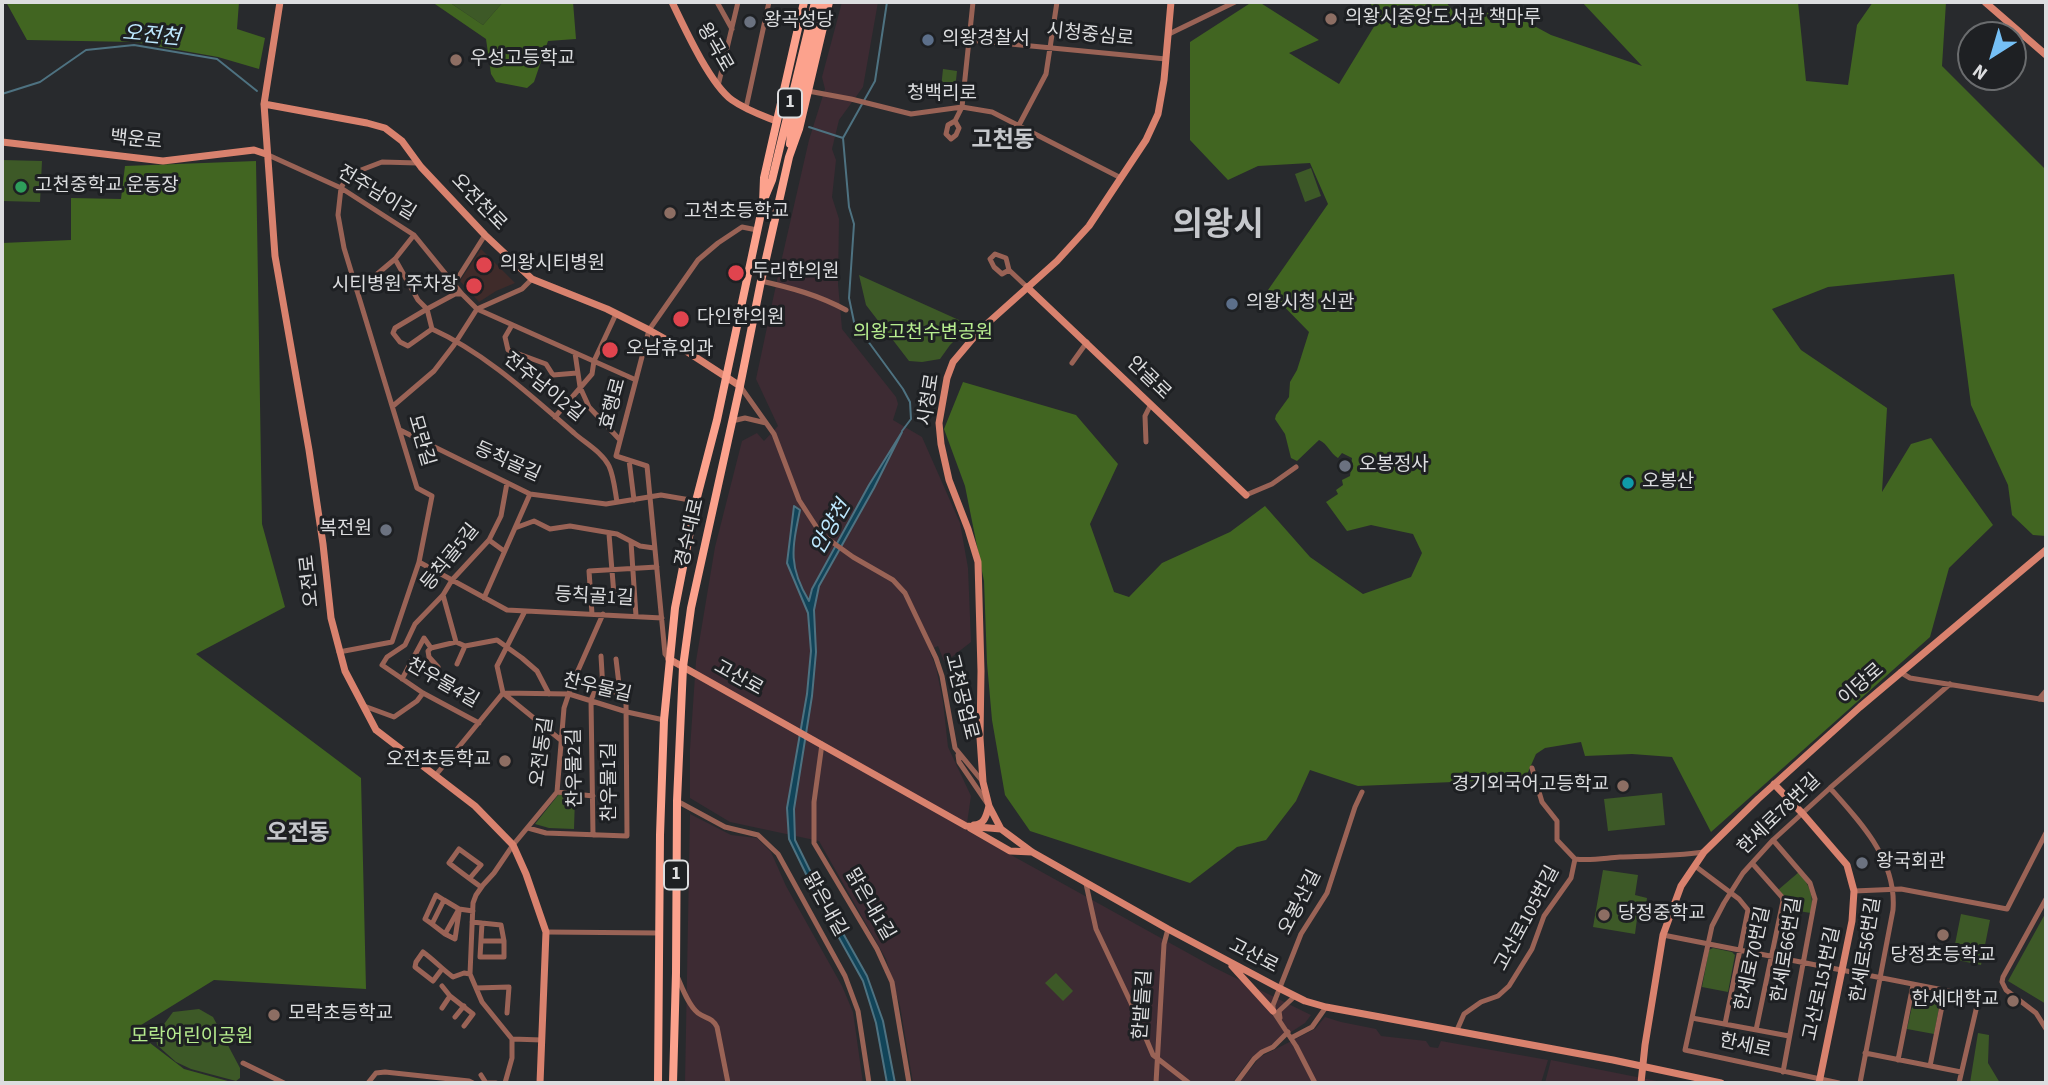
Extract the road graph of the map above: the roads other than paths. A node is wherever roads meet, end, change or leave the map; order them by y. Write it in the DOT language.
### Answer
graph roads {
  1 [pos="280,2"];
  2 [pos="672,2"];
  3 [pos="717,2"];
  4 [pos="738,2"];
  5 [pos="769,2"];
  6 [pos="804,2"];
  7 [pos="815,2"];
  8 [pos="821,2"];
  9 [pos="829,2"];
  10 [pos="973,2"];
  11 [pos="1057,2"];
  12 [pos="1171,2"];
  13 [pos="1235,2"];
  14 [pos="1985,2"];
  15 [pos="732,29"];
  16 [pos="1169,34"];
  17 [pos="969,40"];
  18 [pos="1050,48"];
  19 [pos="2046,55"];
  20 [pos="1167,59"];
  21 [pos="718,86"];
  22 [pos="808,92"];
  23 [pos="264,104"];
  24 [pos="962,107"];
  25 [pos="746,108"];
  26 [pos="776,121"];
  27 [pos="955,121"];
  28 [pos="1019,125"];
  29 [pos="2,142"];
  30 [pos="266,154"];
  31 [pos="789,157"];
  32 [pos="418,163"];
  33 [pos="1121,178"];
  34 [pos="341,188"];
  35 [pos="763,204"];
  36 [pos="757,230"];
  37 [pos="485,234"];
  38 [pos="414,235"];
  39 [pos="395,259"];
  40 [pos="1009,270"];
  41 [pos="532,279"];
  42 [pos="761,281"];
  43 [pos="454,284"];
  44 [pos="1027,287"];
  45 [pos="357,291"];
  46 [pos="462,294"];
  47 [pos="427,309"];
  48 [pos="477,309"];
  49 [pos="846,310"];
  50 [pos="616,314"];
  51 [pos="512,325"];
  52 [pos="432,329"];
  53 [pos="649,330"];
  54 [pos="457,340"];
  55 [pos="1087,342"];
  56 [pos="575,353"];
  57 [pos="594,361"];
  58 [pos="1072,363"];
  59 [pos="577,373"];
  60 [pos="726,377"];
  61 [pos="636,380"];
  62 [pos="740,386"];
  63 [pos="580,387"];
  64 [pos="1152,404"];
  65 [pos="393,406"];
  66 [pos="555,417"];
  67 [pos="732,421"];
  68 [pos="766,423"];
  69 [pos="400,430"];
  70 [pos="620,440"];
  71 [pos="1146,442"];
  72 [pos="629,460"];
  73 [pos="1296,467"];
  74 [pos="507,482"];
  75 [pos="530,494"];
  76 [pos="1246,495"];
  77 [pos="649,497"];
  78 [pos="634,500"];
  79 [pos="696,501"];
  80 [pos="617,502"];
  81 [pos="515,528"];
  82 [pos="609,534"];
  83 [pos="489,540"];
  84 [pos="631,542"];
  85 [pos="654,548"];
  86 [pos="2046,550"];
  87 [pos="503,551"];
  88 [pos="419,562"];
  89 [pos="657,567"];
  90 [pos="633,568"];
  91 [pos="612,569"];
  92 [pos="452,580"];
  93 [pos="443,595"];
  94 [pos="614,595"];
  95 [pos="484,598"];
  96 [pos="525,611"];
  97 [pos="592,614"];
  98 [pos="604,614"];
  99 [pos="636,616"];
  100 [pos="662,618"];
  101 [pos="456,642"];
  102 [pos="405,645"];
  103 [pos="466,646"];
  104 [pos="507,647"];
  105 [pos="432,648"];
  106 [pos="340,652"];
  107 [pos="601,656"];
  108 [pos="616,659"];
  109 [pos="669,659"];
  110 [pos="457,664"];
  111 [pos="438,667"];
  112 [pos="683,667"];
  113 [pos="1900,672"];
  114 [pos="402,679"];
  115 [pos="1951,684"];
  116 [pos="603,690"];
  117 [pos="2046,691"];
  118 [pos="423,693"];
  119 [pos="503,693"];
  120 [pos="620,693"];
  121 [pos="549,694"];
  122 [pos="569,694"];
  123 [pos="591,700"];
  124 [pos="2043,700"];
  125 [pos="362,705"];
  126 [pos="627,712"];
  127 [pos="664,720"];
  128 [pos="479,723"];
  129 [pos="562,741"];
  130 [pos="819,742"];
  131 [pos="981,748"];
  132 [pos="957,752"];
  133 [pos="967,761"];
  134 [pos="1532,768"];
  135 [pos="435,776"];
  136 [pos="983,782"];
  137 [pos="1774,784"];
  138 [pos="1830,788"];
  139 [pos="557,792"];
  140 [pos="1362,792"];
  141 [pos="593,796"];
  142 [pos="677,801"];
  143 [pos="989,806"];
  144 [pos="1803,814"];
  145 [pos="966,826"];
  146 [pos="528,828"];
  147 [pos="1001,829"];
  148 [pos="2046,833"];
  149 [pos="593,835"];
  150 [pos="1773,841"];
  151 [pos="513,845"];
  152 [pos="1032,852"];
  153 [pos="1704,852"];
  154 [pos="470,857"];
  155 [pos="1576,859"];
  156 [pos="1752,863"];
  157 [pos="1695,866"];
  158 [pos="460,871"];
  159 [pos="470,878"];
  160 [pos="1086,884"];
  161 [pos="481,887"];
  162 [pos="1893,889"];
  163 [pos="1854,891"];
  164 [pos="1731,892"];
  165 [pos="2046,899"];
  166 [pos="459,909"];
  167 [pos="473,911"];
  168 [pos="472,922"];
  169 [pos="482,923"];
  170 [pos="1168,929"];
  171 [pos="546,932"];
  172 [pos="659,933"];
  173 [pos="445,934"];
  174 [pos="1663,935"];
  175 [pos="482,941"];
  176 [pos="504,941"];
  177 [pos="1707,944"];
  178 [pos="1740,950"];
  179 [pos="1771,957"];
  180 [pos="1230,963"];
  181 [pos="1804,963"];
  182 [pos="442,969"];
  183 [pos="1842,971"];
  184 [pos="676,973"];
  185 [pos="470,974"];
  186 [pos="453,977"];
  187 [pos="1880,978"];
  188 [pos="1913,985"];
  189 [pos="476,988"];
  190 [pos="1279,988"];
  191 [pos="1945,991"];
  192 [pos="450,996"];
  193 [pos="1295,996"];
  194 [pos="464,1006"];
  195 [pos="1325,1007"];
  196 [pos="442,1008"];
  197 [pos="1273,1011"];
  198 [pos="507,1013"];
  199 [pos="455,1017"];
  200 [pos="1692,1018"];
  201 [pos="1280,1021"];
  202 [pos="1725,1024"];
  203 [pos="464,1026"];
  204 [pos="2046,1029"];
  205 [pos="1457,1030"];
  206 [pos="1756,1030"];
  207 [pos="1290,1035"];
  208 [pos="1789,1036"];
  209 [pos="512,1039"];
  210 [pos="542,1040"];
  211 [pos="1685,1050"];
  212 [pos="1865,1053"];
  213 [pos="1157,1059"];
  214 [pos="1898,1060"];
  215 [pos="243,1063"];
  216 [pos="1642,1066"];
  217 [pos="1930,1066"];
  218 [pos="1783,1072"];
  219 [pos="1961,1072"];
  220 [pos="481,1075"];
  221 [pos="494,1075"];
  222 [pos="1820,1081"];
  223 [pos="284,1083"];
  224 [pos="368,1083"];
  225 [pos="473,1083"];
  226 [pos="495,1083"];
  227 [pos="505,1083"];
  228 [pos="540,1083"];
  229 [pos="658,1083"];
  230 [pos="673,1083"];
  231 [pos="728,1083"];
  232 [pos="869,1083"];
  233 [pos="909,1083"];
  234 [pos="1156,1083"];
  235 [pos="1189,1083"];
  236 [pos="1237,1083"];
  237 [pos="1315,1083"];
  238 [pos="1641,1083"];
  239 [pos="1721,1083"];
  240 [pos="1839,1083"];
  241 [pos="1860,1083"];
  242 [pos="1959,1083"];
  1 -- 23 [label="street, 오전로"];
  2 -- 21 [label="street, 왕곡로"];
  3 -- 15 [label="street"];
  4 -- 15 [label="street"];
  5 -- 25 [label="street"];
  6 -- 26 [label="main road, 경수대로 / 1"];
  7 -- 35 [label="main road, 1"];
  8 -- 31 [label="main road, 1"];
  9 -- 22 [label="main road, 경수대로 / 1"];
  10 -- 17 [label="street"];
  11 -- 18 [label="street"];
  12 -- 16 [label="street, 시청로"];
  13 -- 16 [label="street"];
  14 -- 19 [label="street"];
  15 -- 21 [label="street"];
  16 -- 20 [label="street, 시청로"];
  17 -- 18 [label="street, 시청중심로"];
  17 -- 24 [label="street"];
  18 -- 20 [label="street, 시청중심로"];
  18 -- 28 [label="street"];
  20 -- 33 [label="street, 시청로"];
  21 -- 25 [label="street, 왕곡로"];
  22 -- 24 [label="street, 청백리로"];
  22 -- 31 [label="main road, 경수대로 / 1"];
  23 -- 30 [label="street, 오전로"];
  23 -- 32 [label="street, 오전천로"];
  24 -- 27 [label="street"];
  24 -- 28 [label="street, 청백리로"];
  25 -- 26 [label="street, 왕곡로"];
  26 -- 35 [label="main road, 경수대로 / 1"];
  28 -- 33 [label="street, 청백리로"];
  29 -- 30 [label="street, 백운로"];
  30 -- 34 [label="street, 전주남이길"];
  30 -- 106 [label="street, 오전로"];
  31 -- 42 [label="main road, 경수대로 / 1"];
  32 -- 34 [label="street"];
  32 -- 37 [label="street, 오전천로"];
  33 -- 44 [label="street, 시청로"];
  34 -- 38 [label="street, 전주남이길"];
  34 -- 45 [label="street, 모란길"];
  35 -- 36 [label="main road, 경수대로 / 1"];
  36 -- 53 [label="street, 효행로"];
  36 -- 60 [label="main road, 경수대로 / 1"];
  37 -- 41 [label="street, 오전천로"];
  37 -- 43 [label="street"];
  38 -- 39 [label="street"];
  38 -- 43 [label="street, 전주남이길"];
  39 -- 45 [label="street"];
  39 -- 47 [label="street"];
  40 -- 44 [label="street"];
  41 -- 48 [label="street"];
  41 -- 50 [label="street, 오전천로"];
  42 -- 49 [label="street"];
  42 -- 62 [label="main road, 경수대로 / 1"];
  43 -- 46 [label="street, 전주남이길"];
  44 -- 55 [label="street, 안골로"];
  44 -- 131 [label="street, 시청로"];
  45 -- 65 [label="street, 모란길"];
  46 -- 47 [label="street"];
  46 -- 48 [label="street, 전주남이길"];
  47 -- 52 [label="street"];
  47 -- 52 [label="street"];
  48 -- 51 [label="street, 전주남이길"];
  48 -- 54 [label="street"];
  50 -- 53 [label="street, 오전천로"];
  50 -- 57 [label="street"];
  51 -- 56 [label="street, 전주남이길"];
  51 -- 59 [label="street"];
  52 -- 54 [label="street, 전주남이2길"];
  53 -- 60 [label="street, 오전천로"];
  53 -- 61 [label="street, 효행로"];
  54 -- 65 [label="street"];
  54 -- 66 [label="street, 전주남이2길"];
  55 -- 58 [label="street"];
  55 -- 64 [label="street, 안골로"];
  56 -- 57 [label="street, 전주남이길"];
  56 -- 59 [label="street"];
  57 -- 61 [label="street, 전주남이길"];
  57 -- 63 [label="street"];
  59 -- 63 [label="street"];
  60 -- 62 [label="street, 오전천로"];
  60 -- 79 [label="main road, 경수대로 / 1"];
  61 -- 70 [label="street, 효행로"];
  62 -- 67 [label="main road, 경수대로 / 1"];
  62 -- 68 [label="street"];
  63 -- 66 [label="street"];
  63 -- 70 [label="street"];
  64 -- 71 [label="street"];
  64 -- 76 [label="street, 안골로"];
  65 -- 69 [label="street, 모란길"];
  66 -- 80 [label="street, 전주남이2길"];
  67 -- 68 [label="street"];
  67 -- 112 [label="main road, 경수대로 / 1"];
  68 -- 132 [label="street, 고천공업로"];
  69 -- 74 [label="street, 등칙골길"];
  69 -- 88 [label="street, 모란길"];
  70 -- 72 [label="street, 효행로"];
  72 -- 77 [label="street, 효행로"];
  72 -- 78 [label="street"];
  73 -- 76 [label="street"];
  74 -- 75 [label="street, 등칙골길"];
  74 -- 83 [label="street, 등칙골5길"];
  75 -- 80 [label="street, 등칙골길"];
  75 -- 81 [label="street"];
  77 -- 78 [label="street, 등칙골길"];
  77 -- 79 [label="street, 등칙골길"];
  77 -- 85 [label="street, 효행로"];
  78 -- 80 [label="street, 등칙골길"];
  79 -- 109 [label="main road, 경수대로 / 1"];
  81 -- 82 [label="street"];
  81 -- 87 [label="street"];
  82 -- 84 [label="street"];
  82 -- 91 [label="street"];
  83 -- 87 [label="street"];
  83 -- 92 [label="street, 등칙골5길"];
  84 -- 85 [label="street"];
  84 -- 90 [label="street"];
  85 -- 89 [label="street, 효행로"];
  86 -- 113 [label="street, 이당로"];
  87 -- 95 [label="street"];
  88 -- 92 [label="street, 등칙골1길"];
  88 -- 106 [label="street, 모란길"];
  89 -- 90 [label="street"];
  89 -- 100 [label="street, 효행로"];
  90 -- 91 [label="street"];
  90 -- 99 [label="street"];
  91 -- 94 [label="street"];
  91 -- 97 [label="street"];
  92 -- 93 [label="street, 등칙골5길"];
  92 -- 95 [label="street, 등칙골1길"];
  93 -- 101 [label="street"];
  93 -- 102 [label="street, 등칙골5길"];
  95 -- 96 [label="street, 등칙골1길"];
  96 -- 97 [label="street, 등칙골1길"];
  96 -- 104 [label="street"];
  97 -- 98 [label="street, 등칙골1길"];
  98 -- 99 [label="street, 등칙골1길"];
  98 -- 122 [label="street, 오전동길"];
  99 -- 100 [label="street, 등칙골1길"];
  100 -- 109 [label="street, 효행로"];
  101 -- 103 [label="street"];
  101 -- 105 [label="street"];
  102 -- 114 [label="street, 찬우물4길"];
  103 -- 104 [label="street"];
  103 -- 110 [label="street"];
  104 -- 119 [label="street"];
  104 -- 121 [label="street"];
  105 -- 111 [label="street"];
  105 -- 114 [label="street"];
  106 -- 125 [label="street, 오전로"];
  107 -- 116 [label="street"];
  108 -- 120 [label="street"];
  109 -- 112 [label="street, 고산로"];
  109 -- 127 [label="main road, 경수대로 / 1"];
  112 -- 130 [label="street, 고산로"];
  112 -- 142 [label="main road, 경수대로 / 1"];
  113 -- 115 [label="street"];
  113 -- 137 [label="street, 이당로"];
  114 -- 118 [label="street, 찬우물4길"];
  115 -- 124 [label="street"];
  115 -- 138 [label="street, 한세로78번길"];
  116 -- 120 [label="street"];
  116 -- 123 [label="street"];
  117 -- 124 [label="street"];
  118 -- 125 [label="street"];
  118 -- 128 [label="street, 찬우물4길"];
  119 -- 121 [label="street, 찬우물길"];
  119 -- 128 [label="street"];
  119 -- 129 [label="street"];
  120 -- 126 [label="street"];
  121 -- 122 [label="street, 찬우물길"];
  122 -- 123 [label="street, 찬우물길"];
  122 -- 129 [label="street, 오전동길"];
  123 -- 126 [label="street, 찬우물길"];
  123 -- 141 [label="street, 찬우물2길"];
  125 -- 135 [label="street, 오전로"];
  126 -- 127 [label="street, 찬우물길"];
  126 -- 149 [label="street, 찬우물1길"];
  127 -- 172 [label="main road, 경수대로 / 1"];
  128 -- 135 [label="street"];
  129 -- 139 [label="street, 오전동길"];
  130 -- 145 [label="street"];
  130 -- 233 [label="street, 맑은내1길"];
  131 -- 133 [label="street"];
  131 -- 136 [label="street, 시청로"];
  132 -- 133 [label="street, 고천공업로"];
  132 -- 143 [label="street, 고천공업로"];
  133 -- 136 [label="street, 고천공업로"];
  134 -- 155 [label="street, 고산로105번길"];
  135 -- 151 [label="street, 오전로"];
  136 -- 143 [label="street, 시청로"];
  137 -- 144 [label="street, 고산로151번길"];
  137 -- 153 [label="street, 이당로"];
  138 -- 144 [label="street, 한세로78번길"];
  138 -- 162 [label="street, 한세로56번길"];
  139 -- 141 [label="street"];
  139 -- 146 [label="street, 오전동길"];
  140 -- 190 [label="street, 오봉산길"];
  141 -- 149 [label="street, 찬우물2길"];
  142 -- 184 [label="main road, 경수대로 / 1"];
  142 -- 232 [label="street, 맑은내길"];
  143 -- 145 [label="street"];
  143 -- 147 [label="street, 시청로"];
  144 -- 150 [label="street, 한세로78번길"];
  144 -- 163 [label="street, 고산로151번길"];
  145 -- 147 [label="street"];
  145 -- 152 [label="street"];
  146 -- 149 [label="street, 찬우물1길"];
  146 -- 151 [label="street, 오전동길"];
  147 -- 152 [label="street, 고산로"];
  148 -- 162 [label="street"];
  150 -- 156 [label="street, 한세로78번길"];
  150 -- 181 [label="street, 한세로66번길"];
  151 -- 161 [label="street, 오전동길"];
  151 -- 171 [label="street, 오전로"];
  152 -- 160 [label="street, 고산로"];
  153 -- 155 [label="street"];
  153 -- 157 [label="street, 이당로"];
  154 -- 158 [label="street"];
  154 -- 158 [label="street"];
  154 -- 159 [label="street"];
  155 -- 205 [label="street, 고산로105번길"];
  156 -- 164 [label="street, 한세로78번길"];
  156 -- 179 [label="street, 한세로70번길"];
  157 -- 164 [label="street"];
  157 -- 174 [label="street, 이당로"];
  158 -- 159 [label="street"];
  159 -- 161 [label="street"];
  160 -- 170 [label="street, 고산로"];
  160 -- 213 [label="street"];
  161 -- 167 [label="street"];
  162 -- 163 [label="street"];
  162 -- 187 [label="street, 한세로56번길"];
  163 -- 183 [label="street, 고산로151번길"];
  164 -- 177 [label="street, 한세로78번길"];
  164 -- 178 [label="street"];
  165 -- 204 [label="street"];
  166 -- 167 [label="street"];
  166 -- 173 [label="street"];
  166 -- 173 [label="street"];
  166 -- 173 [label="street"];
  167 -- 168 [label="street"];
  168 -- 169 [label="street"];
  168 -- 185 [label="street"];
  169 -- 175 [label="street"];
  169 -- 176 [label="street"];
  170 -- 180 [label="street, 고산로"];
  170 -- 213 [label="street, 한밭들길"];
  171 -- 172 [label="street"];
  171 -- 210 [label="street, 오전로"];
  172 -- 229 [label="main road, 경수대로 / 1"];
  174 -- 177 [label="street"];
  174 -- 216 [label="street, 이당로"];
  175 -- 176 [label="street"];
  175 -- 176 [label="street"];
  177 -- 178 [label="street"];
  177 -- 200 [label="street, 한세로78번길"];
  178 -- 179 [label="street"];
  178 -- 202 [label="street"];
  179 -- 181 [label="street"];
  179 -- 206 [label="street, 한세로70번길"];
  180 -- 190 [label="street, 고산로"];
  180 -- 197 [label="street"];
  181 -- 183 [label="street"];
  181 -- 208 [label="street, 한세로66번길"];
  182 -- 182 [label="street"];
  182 -- 186 [label="street"];
  183 -- 187 [label="street"];
  183 -- 222 [label="street, 고산로151번길"];
  184 -- 230 [label="main road, 경수대로 / 1"];
  184 -- 231 [label="street"];
  185 -- 186 [label="street"];
  185 -- 189 [label="street"];
  186 -- 192 [label="street"];
  187 -- 188 [label="street"];
  187 -- 212 [label="street, 한세로56번길"];
  188 -- 191 [label="street"];
  188 -- 214 [label="street"];
  189 -- 198 [label="street"];
  189 -- 209 [label="street"];
  190 -- 193 [label="street, 고산로"];
  190 -- 197 [label="street, 오봉산길"];
  191 -- 217 [label="street"];
  191 -- 219 [label="street"];
  192 -- 194 [label="street"];
  192 -- 196 [label="street"];
  193 -- 195 [label="street, 고산로"];
  193 -- 201 [label="street"];
  194 -- 199 [label="street"];
  194 -- 203 [label="street"];
  195 -- 205 [label="street, 고산로"];
  195 -- 207 [label="street"];
  197 -- 201 [label="street"];
  200 -- 202 [label="street"];
  200 -- 211 [label="street, 한세로78번길"];
  201 -- 207 [label="street"];
  202 -- 206 [label="street"];
  205 -- 216 [label="street, 고산로"];
  206 -- 208 [label="street"];
  207 -- 236 [label="street"];
  207 -- 237 [label="street"];
  208 -- 218 [label="street, 한세로66번길"];
  209 -- 210 [label="street"];
  209 -- 227 [label="street"];
  210 -- 228 [label="street, 오전로"];
  211 -- 218 [label="street, 한세로"];
  212 -- 214 [label="street"];
  212 -- 241 [label="street, 한세로56번길"];
  213 -- 234 [label="street, 한밭들길"];
  213 -- 235 [label="street"];
  214 -- 217 [label="street"];
  215 -- 223 [label="street"];
  216 -- 238 [label="street, 이당로"];
  216 -- 239 [label="street, 고산로"];
  217 -- 219 [label="street"];
  218 -- 222 [label="street, 한세로"];
  219 -- 242 [label="street"];
  220 -- 226 [label="street"];
  221 -- 226 [label="street"];
  222 -- 240 [label="street, 한세로"];
  224 -- 225 [label="street"];
}
